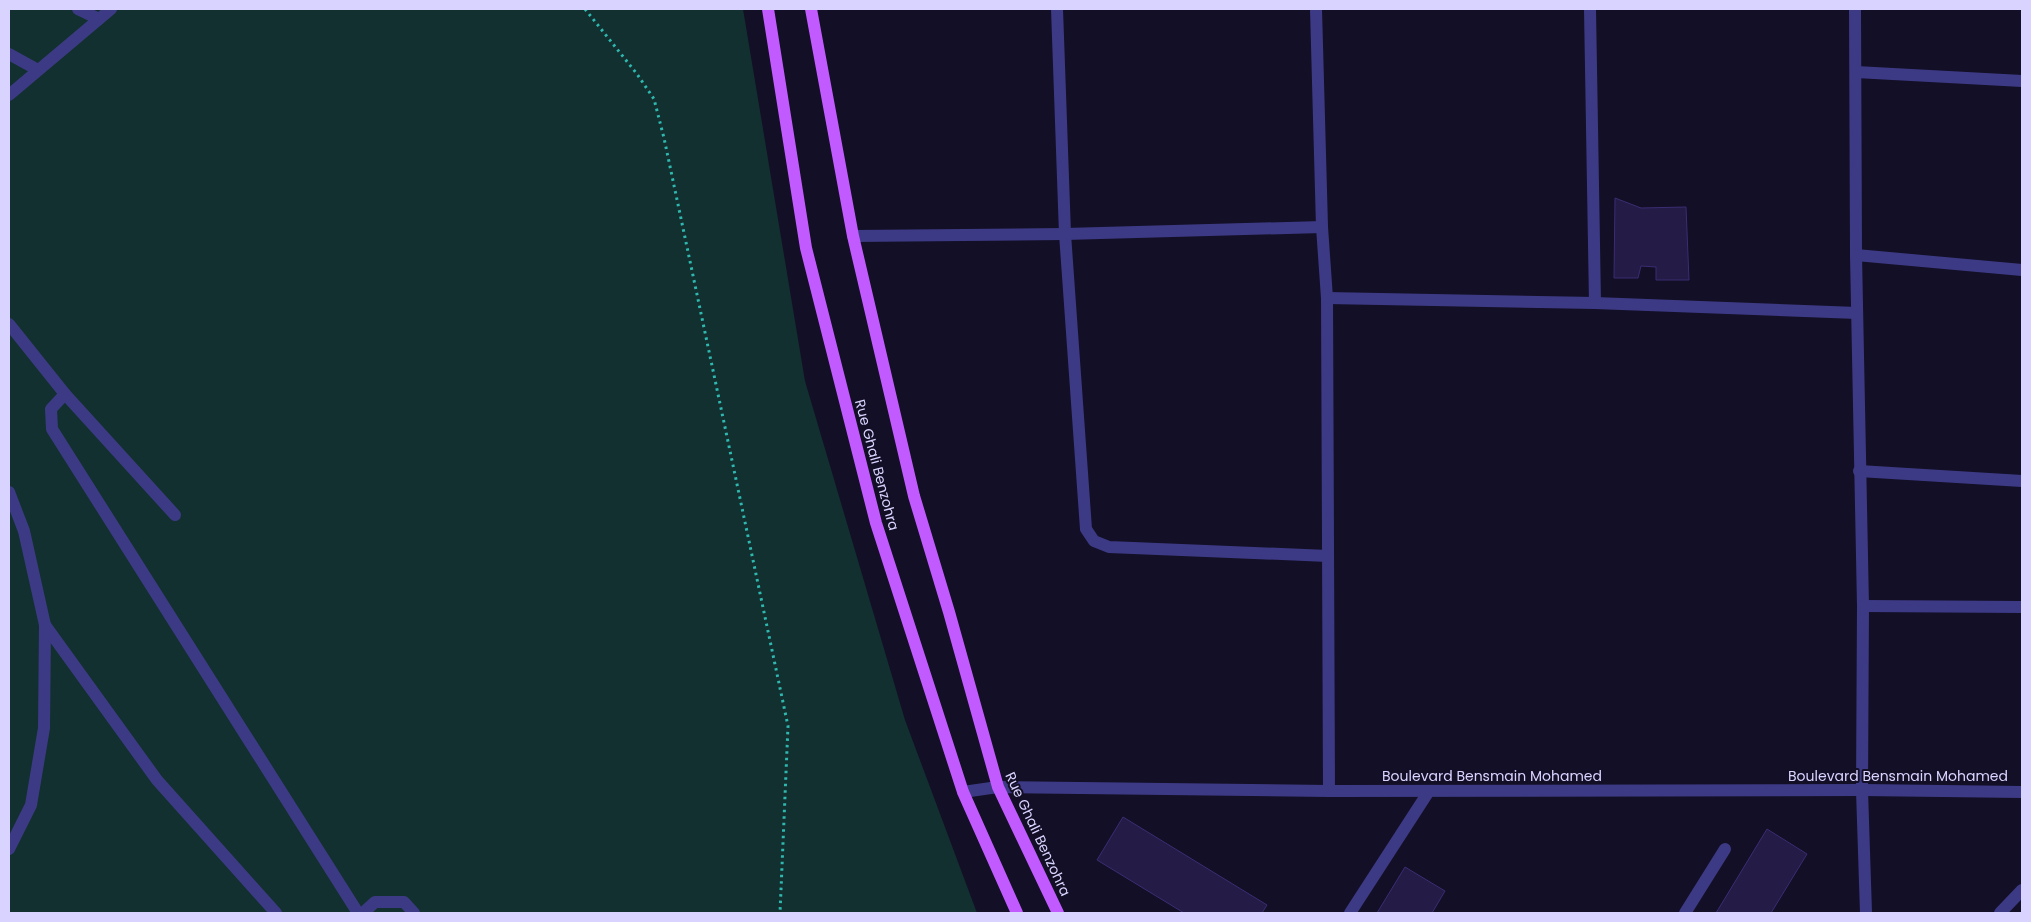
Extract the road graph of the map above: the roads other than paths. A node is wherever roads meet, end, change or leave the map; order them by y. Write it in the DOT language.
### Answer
graph roads {
  1 [pos="78,9"];
  2 [pos="111,9"];
  3 [pos="768,9"];
  4 [pos="811,9"];
  5 [pos="1057,9"];
  6 [pos="1316,9"];
  7 [pos="1590,9"];
  8 [pos="1856,9"];
  9 [pos="99,18"];
  10 [pos="9,54"];
  11 [pos="38,70"];
  12 [pos="1856,72"];
  13 [pos="2022,81"];
  14 [pos="9,95"];
  15 [pos="1322,227"];
  16 [pos="1065,234"];
  17 [pos="853,236"];
  18 [pos="1856,255"];
  19 [pos="2022,270"];
  20 [pos="1327,298"];
  21 [pos="1595,304"];
  22 [pos="1857,312"];
  23 [pos="9,324"];
  24 [pos="65,394"];
  25 [pos="1859,471"];
  26 [pos="2022,481"];
  27 [pos="9,492"];
  28 [pos="175,515"];
  29 [pos="1328,556"];
  30 [pos="1863,606"];
  31 [pos="2022,607"];
  32 [pos="44,625"];
  33 [pos="998,788"];
  34 [pos="1862,790"];
  35 [pos="1329,791"];
  36 [pos="1429,791"];
  37 [pos="963,792"];
  38 [pos="2022,792"];
  39 [pos="9,849"];
  40 [pos="1725,849"];
  41 [pos="2022,890"];
  42 [pos="276,913"];
  43 [pos="358,913"];
  44 [pos="363,913"];
  45 [pos="414,913"];
  46 [pos="1016,913"];
  47 [pos="1058,913"];
  48 [pos="1350,913"];
  49 [pos="1685,913"];
  50 [pos="1866,913"];
  51 [pos="2000,913"];
  1 -- 9 [label="street"];
  2 -- 9 [label="street"];
  3 -- 37 [label="main road, Rue Ghali Benzohra"];
  4 -- 17 [label="main road, Rue Ghali Benzohra"];
  5 -- 16 [label="street"];
  6 -- 15 [label="street"];
  7 -- 21 [label="street"];
  8 -- 12 [label="street"];
  9 -- 11 [label="street"];
  10 -- 11 [label="street"];
  11 -- 14 [label="street"];
  12 -- 13 [label="street"];
  12 -- 18 [label="street"];
  15 -- 16 [label="street"];
  15 -- 20 [label="street"];
  16 -- 17 [label="street"];
  16 -- 29 [label="street"];
  17 -- 33 [label="main road, Rue Ghali Benzohra"];
  18 -- 19 [label="street"];
  18 -- 22 [label="street"];
  20 -- 21 [label="street"];
  20 -- 29 [label="street"];
  21 -- 22 [label="street"];
  22 -- 25 [label="street"];
  23 -- 24 [label="street"];
  24 -- 28 [label="street"];
  24 -- 43 [label="street"];
  25 -- 26 [label="street"];
  25 -- 30 [label="street"];
  27 -- 32 [label="street"];
  29 -- 35 [label="street"];
  30 -- 31 [label="street"];
  30 -- 34 [label="street"];
  32 -- 39 [label="street"];
  32 -- 42 [label="street"];
  33 -- 35 [label="street, Boulevard Bensmain Mohamed"];
  33 -- 37 [label="street, Boulevard Bensmain Mohamed"];
  33 -- 47 [label="main road, Rue Ghali Benzohra"];
  34 -- 36 [label="street, Boulevard Bensmain Mohamed"];
  34 -- 38 [label="street, Boulevard Bensmain Mohamed"];
  34 -- 50 [label="street"];
  35 -- 36 [label="street, Boulevard Bensmain Mohamed"];
  36 -- 48 [label="street"];
  37 -- 46 [label="main road, Rue Ghali Benzohra"];
  40 -- 49 [label="street"];
  41 -- 51 [label="street"];
  44 -- 45 [label="street"];
}
